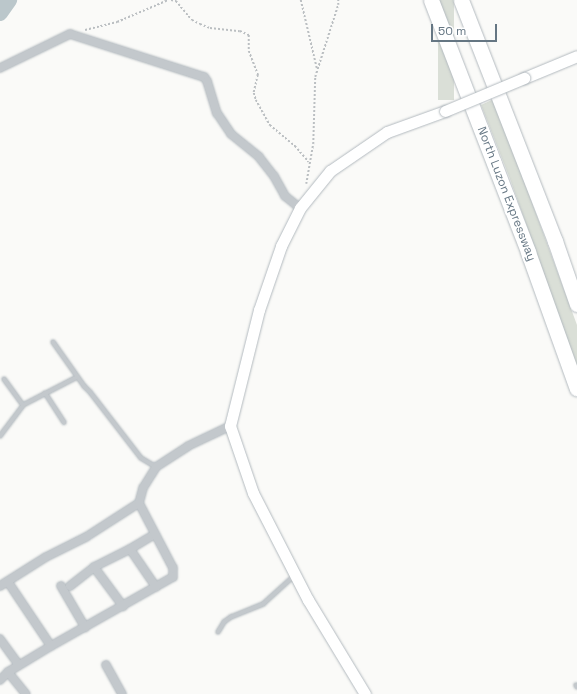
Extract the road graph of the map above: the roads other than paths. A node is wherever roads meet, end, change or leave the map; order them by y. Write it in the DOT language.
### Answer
graph roads {
  1 [pos="431,0"];
  2 [pos="461,0"];
  3 [pos="577,56"];
  4 [pos="0,68"];
  5 [pos="300,208"];
  6 [pos="577,304"];
  7 [pos="53,342"];
  8 [pos="77,377"];
  9 [pos="4,380"];
  10 [pos="577,389"];
  11 [pos="45,393"];
  12 [pos="23,405"];
  13 [pos="64,422"];
  14 [pos="230,426"];
  15 [pos="0,436"];
  16 [pos="156,467"];
  17 [pos="139,503"];
  18 [pos="155,534"];
  19 [pos="130,549"];
  20 [pos="94,567"];
  21 [pos="295,575"];
  22 [pos="8,582"];
  23 [pos="0,586"];
  24 [pos="61,586"];
  25 [pos="70,586"];
  26 [pos="156,587"];
  27 [pos="122,606"];
  28 [pos="85,627"];
  29 [pos="218,632"];
  30 [pos="0,639"];
  31 [pos="51,646"];
  32 [pos="19,665"];
  33 [pos="106,665"];
  34 [pos="8,672"];
  35 [pos="0,680"];
  36 [pos="26,694"];
  37 [pos="122,694"];
  38 [pos="365,694"];
  1 -- 10 [label="highway, North Luzon Expressway"];
  2 -- 6 [label="highway"];
  3 -- 5 [label="street, bridge"];
  4 -- 5 [label="street"];
  5 -- 14 [label="street"];
  7 -- 8 [label="lane"];
  8 -- 11 [label="lane"];
  8 -- 16 [label="lane"];
  9 -- 12 [label="lane"];
  11 -- 12 [label="lane"];
  11 -- 13 [label="lane"];
  12 -- 15 [label="lane"];
  14 -- 16 [label="street"];
  14 -- 21 [label="street"];
  16 -- 17 [label="street"];
  17 -- 18 [label="street"];
  17 -- 22 [label="street"];
  18 -- 19 [label="street"];
  18 -- 26 [label="street"];
  19 -- 20 [label="street"];
  19 -- 26 [label="street"];
  20 -- 25 [label="street"];
  20 -- 27 [label="street"];
  21 -- 29 [label="lane"];
  21 -- 38 [label="street"];
  22 -- 23 [label="street"];
  22 -- 31 [label="street"];
  24 -- 28 [label="street"];
  26 -- 27 [label="street"];
  27 -- 28 [label="street"];
  28 -- 31 [label="street"];
  30 -- 32 [label="street"];
  31 -- 32 [label="street"];
  32 -- 34 [label="street"];
  33 -- 37 [label="street"];
  34 -- 35 [label="street"];
  34 -- 36 [label="street"];
}
